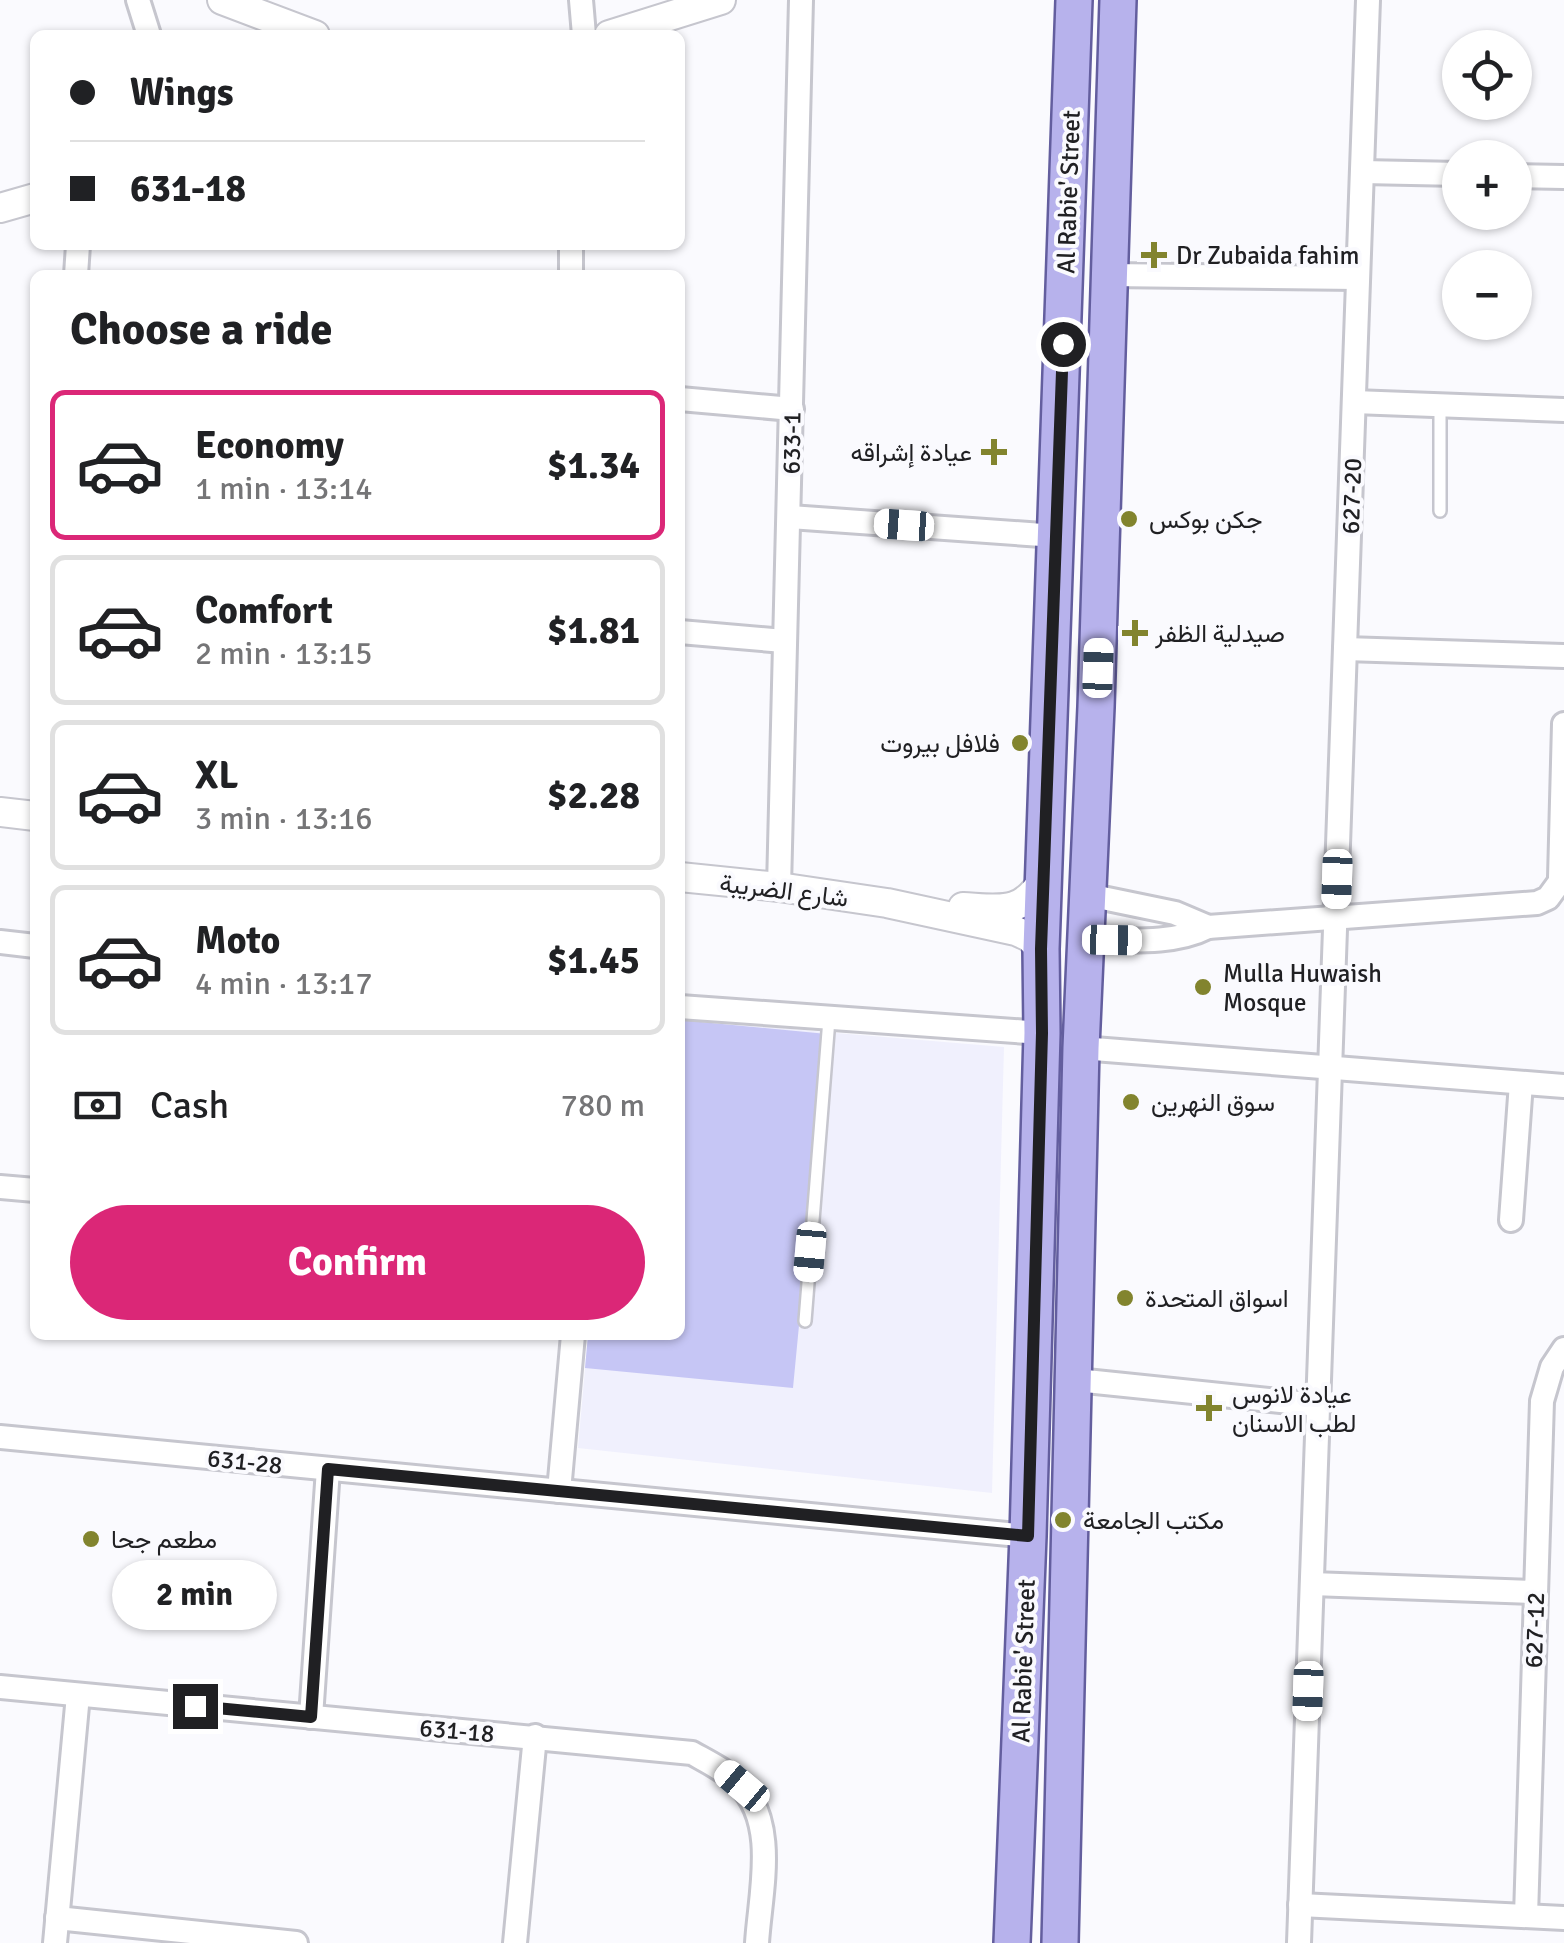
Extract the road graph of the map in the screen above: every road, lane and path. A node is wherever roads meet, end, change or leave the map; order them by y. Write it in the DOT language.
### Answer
graph roads {
  1 [pos="138,0"];
  2 [pos="222,0"];
  3 [pos="581,0"];
  4 [pos="722,0"];
  5 [pos="801,0"];
  6 [pos="1368,0"];
  7 [pos="1074,15"];
  8 [pos="1118,15"];
  9 [pos="148,30"];
  10 [pos="302,30"];
  11 [pos="584,30"];
  12 [pos="626,30"];
  13 [pos="1115,111"];
  14 [pos="1071,112"];
  15 [pos="1362,172"];
  16 [pos="1442,174"];
  17 [pos="1532,176"];
  18 [pos="1564,177"];
  19 [pos="30,199"];
  20 [pos="0,208"];
  21 [pos="1110,275"];
  22 [pos="1358,278"];
  23 [pos="685,399"];
  24 [pos="1354,402"];
  25 [pos="1440,405"];
  26 [pos="792,408"];
  27 [pos="1564,410"];
  28 [pos="1440,511"];
  29 [pos="790,517"];
  30 [pos="1056,536"];
  31 [pos="685,632"];
  32 [pos="784,641"];
  33 [pos="1345,649"];
  34 [pos="1564,656"];
  35 [pos="1564,724"];
  36 [pos="0,812"];
  37 [pos="30,815"];
  38 [pos="1562,877"];
  39 [pos="685,878"];
  40 [pos="1044,878"];
  41 [pos="779,887"];
  42 [pos="1088,896"];
  43 [pos="887,904"];
  44 [pos="1336,918"];
  45 [pos="1208,927"];
  46 [pos="1087,940"];
  47 [pos="0,942"];
  48 [pos="30,945"];
  49 [pos="1041,949"];
  50 [pos="685,1007"];
  51 [pos="829,1019"];
  52 [pos="1042,1033"];
  53 [pos="1081,1048"];
  54 [pos="1330,1068"];
  55 [pos="1521,1082"];
  56 [pos="1564,1086"];
  57 [pos="0,1187"];
  58 [pos="30,1190"];
  59 [pos="1511,1220"];
  60 [pos="805,1321"];
  61 [pos="573,1340"];
  62 [pos="1564,1349"];
  63 [pos="1076,1380"];
  64 [pos="1318,1405"];
  65 [pos="0,1437"];
  66 [pos="328,1469"];
  67 [pos="559,1491"];
  68 [pos="1028,1536"];
  69 [pos="1312,1584"];
  70 [pos="1535,1592"];
  71 [pos="0,1687"];
  72 [pos="78,1694"];
  73 [pos="311,1717"];
  74 [pos="535,1736"];
  75 [pos="1018,1796"];
  76 [pos="1064,1798"];
  77 [pos="1300,1905"];
  78 [pos="1526,1916"];
  79 [pos="56,1918"];
  80 [pos="1564,1918"];
  81 [pos="54,1943"];
  82 [pos="296,1943"];
  83 [pos="515,1943"];
  84 [pos="757,1943"];
  85 [pos="1012,1943"];
  86 [pos="1060,1943"];
  87 [pos="1299,1943"];
  1 -- 9 [label="street"];
  2 -- 10 [label="street"];
  3 -- 11 [label="street"];
  4 -- 12 [label="street"];
  5 -- 26 [label="street, 633-1"];
  6 -- 15 [label="street, 627-20"];
  7 -- 8 [label="main road"];
  7 -- 14 [label="main road, Al Rabie' Street"];
  8 -- 13 [label="main road, Al Rabie' Street"];
  13 -- 14 [label="main road"];
  13 -- 21 [label="main road, Al Rabie' Street"];
  14 -- 30 [label="main road, Al Rabie' Street"];
  15 -- 16 [label="street"];
  15 -- 22 [label="street, 627-20"];
  17 -- 18 [label="street"];
  19 -- 20 [label="street"];
  21 -- 22 [label="street"];
  21 -- 42 [label="main road, Al Rabie' Street"];
  22 -- 24 [label="street, 627-20"];
  23 -- 26 [label="street"];
  24 -- 25 [label="street"];
  24 -- 33 [label="street, 627-20"];
  25 -- 27 [label="street"];
  25 -- 28 [label="lane"];
  26 -- 29 [label="street, 633-1"];
  29 -- 30 [label="street"];
  29 -- 32 [label="street, 633-1"];
  30 -- 40 [label="main road, Al Rabie' Street"];
  31 -- 32 [label="street"];
  32 -- 41 [label="street, 633-1"];
  33 -- 34 [label="street"];
  33 -- 44 [label="street, 627-20"];
  35 -- 38 [label="street"];
  36 -- 37 [label="street"];
  38 -- 44 [label="street"];
  39 -- 41 [label="street, شارع الضريبة"];
  40 -- 43 [label="street, شارع الضريبة"];
  40 -- 49 [label="main road, Al Rabie' Street"];
  41 -- 43 [label="street, شارع الضريبة"];
  42 -- 45 [label="street"];
  42 -- 46 [label="main road, Al Rabie' Street"];
  43 -- 49 [label="street, شارع الضريبة"];
  44 -- 45 [label="street"];
  44 -- 54 [label="street, 627-20"];
  45 -- 46 [label="street"];
  46 -- 53 [label="main road, Al Rabie' Street"];
  47 -- 48 [label="street"];
  49 -- 52 [label="main road, Al Rabie' Street"];
  50 -- 51 [label="street"];
  51 -- 52 [label="street"];
  51 -- 60 [label="lane"];
  52 -- 68 [label="main road, Al Rabie' Street"];
  53 -- 54 [label="street"];
  53 -- 63 [label="main road, Al Rabie' Street"];
  54 -- 55 [label="street"];
  54 -- 64 [label="street, 627-20"];
  55 -- 56 [label="street"];
  55 -- 59 [label="street"];
  57 -- 58 [label="street"];
  61 -- 67 [label="street"];
  62 -- 70 [label="street, 627-12"];
  63 -- 64 [label="street"];
  63 -- 76 [label="main road, Al Rabie' Street"];
  64 -- 69 [label="street, 627-20"];
  65 -- 66 [label="street, 631-28"];
  66 -- 67 [label="street, 631-28"];
  66 -- 73 [label="street"];
  67 -- 68 [label="street, 631-28"];
  68 -- 75 [label="main road, Al Rabie' Street"];
  69 -- 70 [label="street"];
  69 -- 77 [label="street, 627-20"];
  70 -- 78 [label="street, 627-12"];
  71 -- 72 [label="street, 631-18"];
  72 -- 73 [label="street, 631-18"];
  72 -- 79 [label="street"];
  73 -- 74 [label="street, 631-18"];
  74 -- 83 [label="street"];
  74 -- 84 [label="street, 631-18"];
  75 -- 76 [label="main road"];
  75 -- 85 [label="main road, Al Rabie' Street"];
  76 -- 86 [label="main road, Al Rabie' Street"];
  77 -- 78 [label="street"];
  77 -- 87 [label="street, 627-20"];
  78 -- 80 [label="street"];
  79 -- 81 [label="street"];
  79 -- 82 [label="street"];
}
